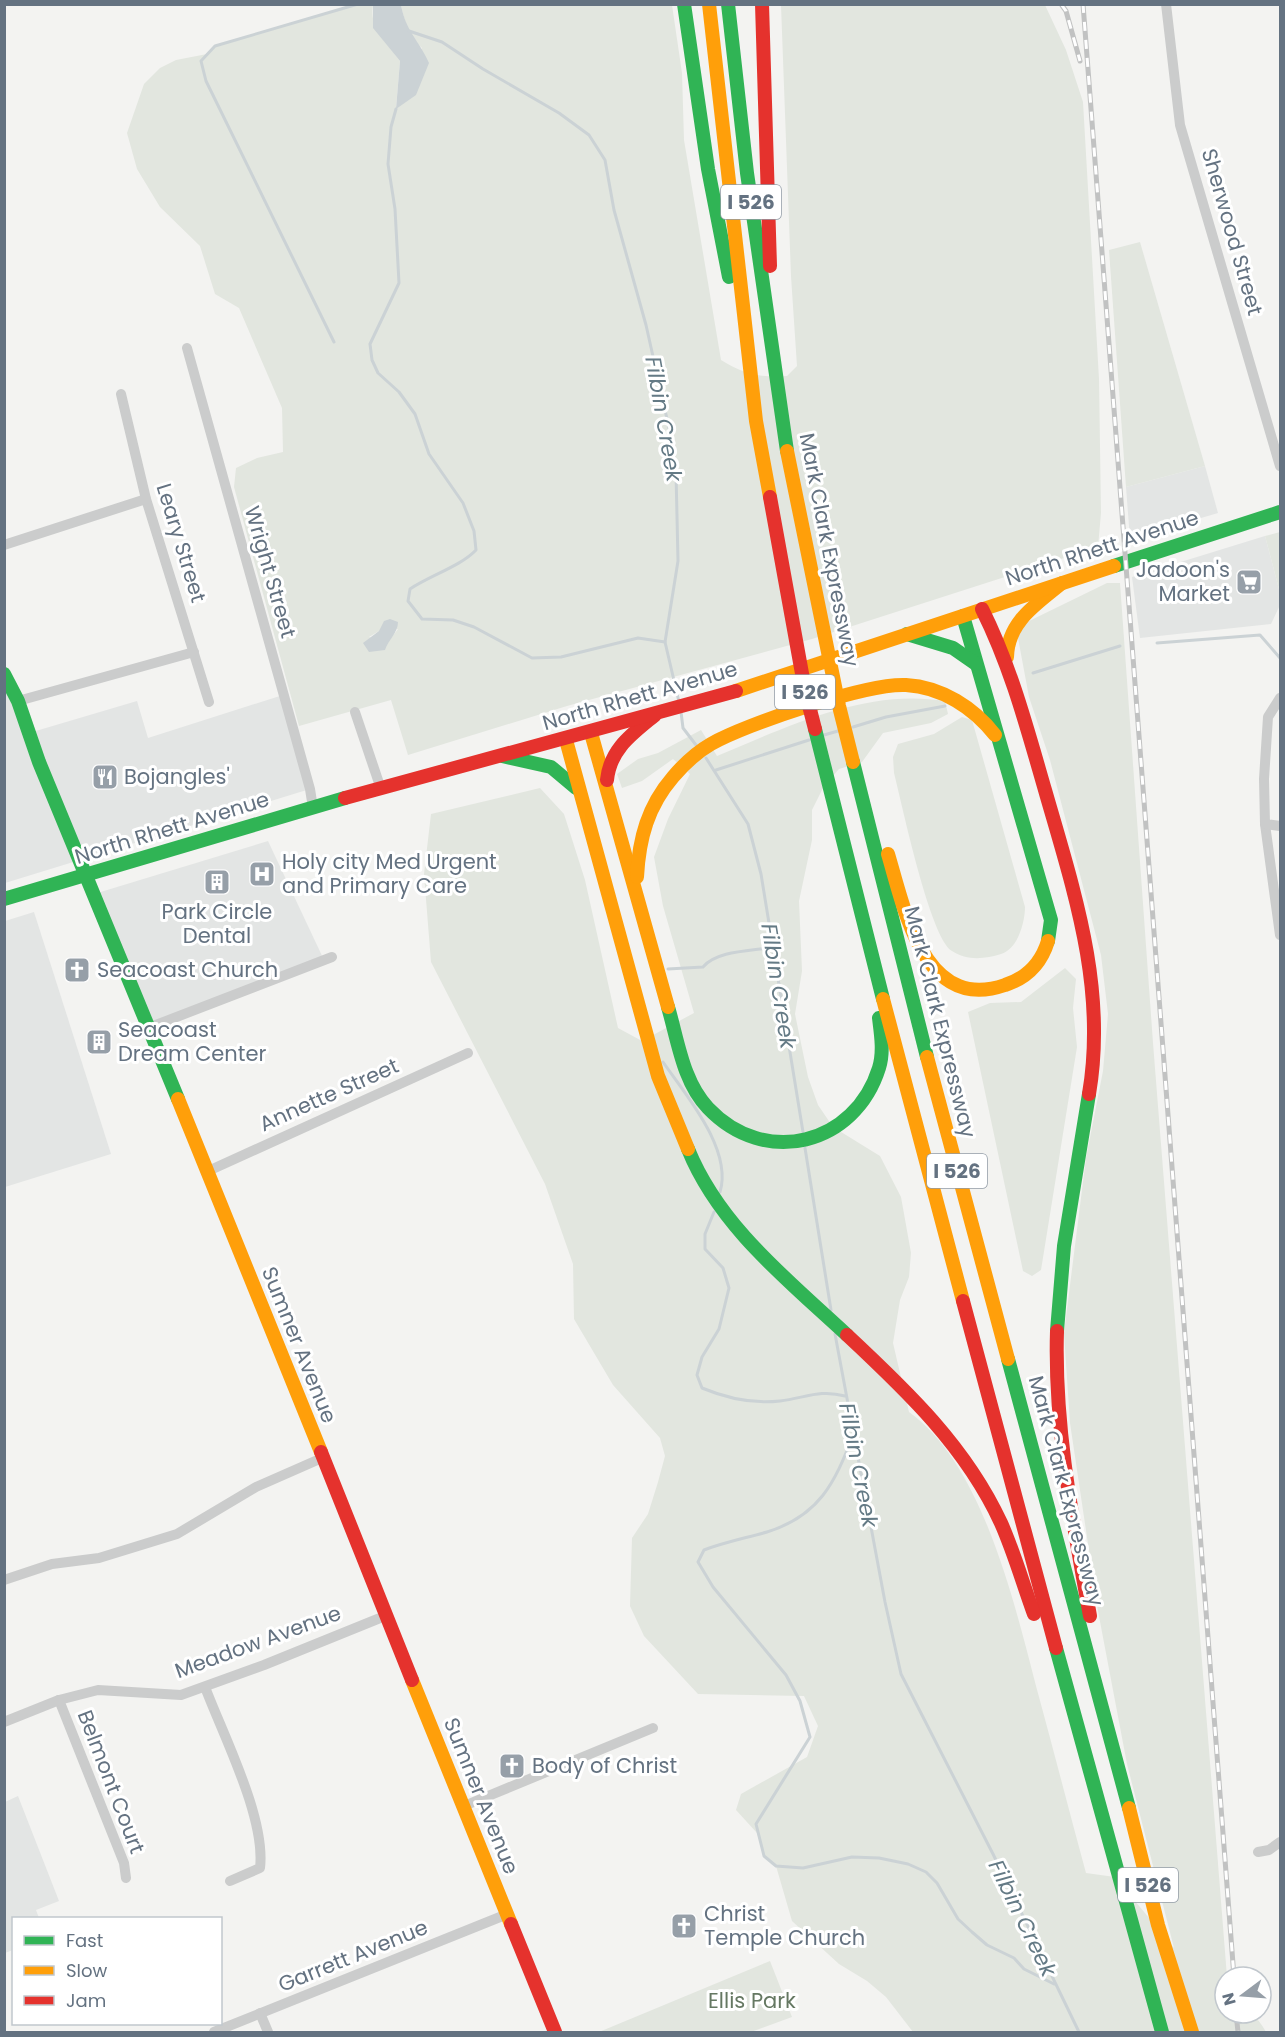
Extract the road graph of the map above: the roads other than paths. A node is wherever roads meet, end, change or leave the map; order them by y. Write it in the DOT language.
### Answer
graph roads {
  1 [pos="684,4"];
  2 [pos="709,4"];
  3 [pos="728,4"];
  4 [pos="762,4"];
  5 [pos="1166,4"];
  6 [pos="187,348"];
  7 [pos="772,359"];
  8 [pos="121,394"];
  9 [pos="756,421"];
  10 [pos="1281,466"];
  11 [pos="146,499"];
  12 [pos="1281,512"];
  13 [pos="4,545"];
  14 [pos="1062,583"];
  15 [pos="982,609"];
  16 [pos="963,616"];
  17 [pos="907,634"];
  18 [pos="194,652"];
  19 [pos="1007,663"];
  20 [pos="976,664"];
  21 [pos="4,674"];
  22 [pos="1281,698"];
  23 [pos="18,701"];
  24 [pos="209,702"];
  25 [pos="839,706"];
  26 [pos="355,712"];
  27 [pos="656,716"];
  28 [pos="591,733"];
  29 [pos="566,740"];
  30 [pos="1001,745"];
  31 [pos="502,756"];
  32 [pos="381,789"];
  33 [pos="578,790"];
  34 [pos="610,795"];
  35 [pos="313,808"];
  36 [pos="1265,824"];
  37 [pos="1281,826"];
  38 [pos="86,876"];
  39 [pos="4,899"];
  40 [pos="640,909"];
  41 [pos="1281,935"];
  42 [pos="332,957"];
  43 [pos="872,958"];
  44 [pos="148,1028"];
  45 [pos="468,1053"];
  46 [pos="206,1172"];
  47 [pos="322,1458"];
  48 [pos="4,1580"];
  49 [pos="385,1616"];
  50 [pos="205,1688"];
  51 [pos="59,1700"];
  52 [pos="4,1722"];
  53 [pos="653,1728"];
  54 [pos="1111,1737"];
  55 [pos="1092,1781"];
  56 [pos="464,1806"];
  57 [pos="1281,1842"];
  58 [pos="1258,1852"];
  59 [pos="126,1878"];
  60 [pos="230,1881"];
  61 [pos="506,1915"];
  62 [pos="260,2013"];
  63 [pos="214,2032"];
  64 [pos="268,2032"];
  65 [pos="552,2032"];
  66 [pos="1162,2032"];
  67 [pos="1192,2032"];
  1 -- 9 [label="main road"];
  2 -- 9 [label="main road, I 526"];
  3 -- 7 [label="main road, Mark Clark Expressway / I 526"];
  4 -- 7 [label="main road"];
  5 -- 10 [label="street, Sherwood Street"];
  6 -- 35 [label="street, Wright Street"];
  7 -- 25 [label="main road, Mark Clark Expressway / I 526"];
  8 -- 11 [label="street, Leary Street"];
  9 -- 43 [label="main road, I 526"];
  11 -- 13 [label="street"];
  11 -- 18 [label="street, Leary Street"];
  12 -- 14 [label="main road, North Rhett Avenue"];
  14 -- 15 [label="main road, North Rhett Avenue"];
  14 -- 19 [label="main road"];
  15 -- 16 [label="main road, North Rhett Avenue"];
  15 -- 19 [label="main road"];
  16 -- 17 [label="main road, North Rhett Avenue"];
  16 -- 20 [label="main road"];
  17 -- 20 [label="main road"];
  17 -- 27 [label="main road, North Rhett Avenue"];
  18 -- 23 [label="street"];
  18 -- 24 [label="street, Leary Street"];
  19 -- 54 [label="main road"];
  20 -- 30 [label="main road"];
  21 -- 23 [label="main road, Sumner Avenue"];
  22 -- 36 [label="street"];
  23 -- 38 [label="main road, Sumner Avenue"];
  25 -- 30 [label="main road"];
  25 -- 54 [label="main road, Mark Clark Expressway / I 526"];
  26 -- 32 [label="street"];
  27 -- 28 [label="main road, North Rhett Avenue"];
  27 -- 34 [label="main road"];
  28 -- 29 [label="main road, North Rhett Avenue"];
  28 -- 34 [label="main road"];
  29 -- 31 [label="main road, North Rhett Avenue"];
  29 -- 33 [label="main road"];
  30 -- 40 [label="main road"];
  31 -- 32 [label="main road, North Rhett Avenue"];
  31 -- 33 [label="main road"];
  32 -- 35 [label="main road, North Rhett Avenue"];
  33 -- 55 [label="main road"];
  34 -- 40 [label="main road"];
  35 -- 38 [label="main road, North Rhett Avenue"];
  36 -- 37 [label="street"];
  36 -- 41 [label="street"];
  38 -- 39 [label="main road, North Rhett Avenue"];
  38 -- 44 [label="main road, Sumner Avenue"];
  40 -- 43 [label="main road"];
  42 -- 44 [label="street"];
  43 -- 55 [label="main road, I 526"];
  44 -- 46 [label="main road, Sumner Avenue"];
  45 -- 46 [label="street, Annette Street"];
  46 -- 47 [label="main road, Sumner Avenue"];
  47 -- 48 [label="street"];
  47 -- 49 [label="main road, Sumner Avenue"];
  49 -- 50 [label="street, Meadow Avenue"];
  49 -- 56 [label="main road, Sumner Avenue"];
  50 -- 51 [label="street, Meadow Avenue"];
  50 -- 60 [label="street"];
  51 -- 52 [label="street, Meadow Avenue"];
  51 -- 59 [label="street, Belmont Court"];
  53 -- 56 [label="street"];
  54 -- 67 [label="main road, Mark Clark Expressway / I 526"];
  55 -- 66 [label="main road, I 526"];
  56 -- 61 [label="main road, Sumner Avenue"];
  57 -- 58 [label="street"];
  61 -- 62 [label="street, Garrett Avenue"];
  61 -- 65 [label="main road, Sumner Avenue"];
  62 -- 63 [label="street, Garrett Avenue"];
  62 -- 64 [label="street"];
}
